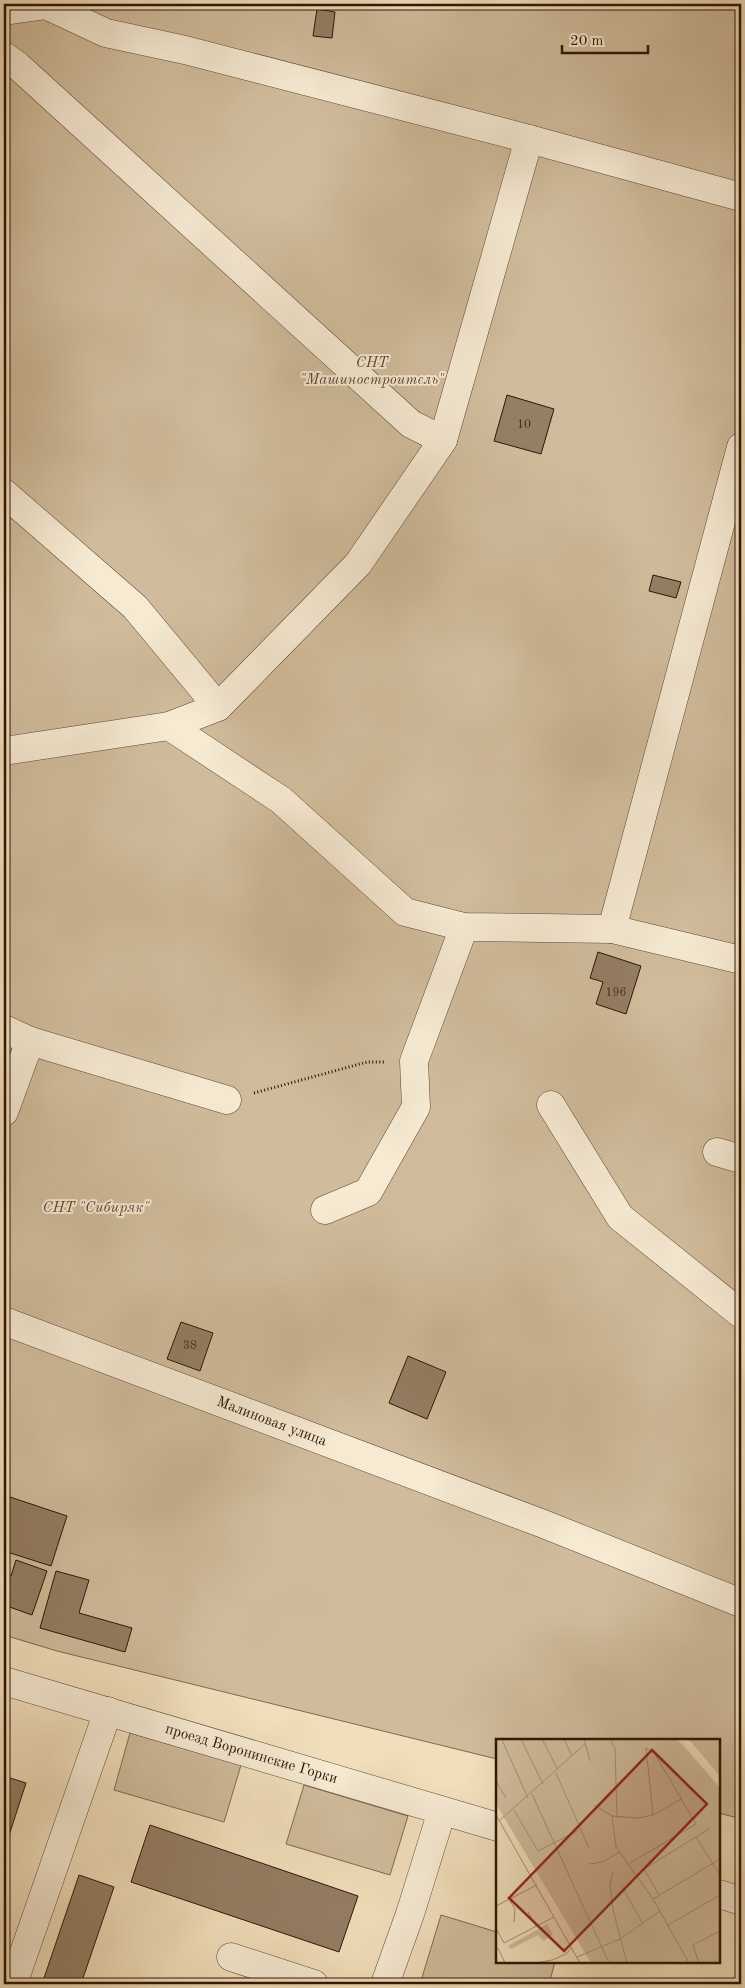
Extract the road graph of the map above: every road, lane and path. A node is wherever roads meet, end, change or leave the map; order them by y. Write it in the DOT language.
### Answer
graph roads {
  1 [pos="4,11"];
  2 [pos="4,56"];
  3 [pos="529,139"];
  4 [pos="741,197"];
  5 [pos="443,440"];
  6 [pos="741,447"];
  7 [pos="4,493"];
  8 [pos="218,707"];
  9 [pos="169,726"];
  10 [pos="4,751"];
  11 [pos="464,927"];
  12 [pos="612,929"];
  13 [pos="741,960"];
  14 [pos="4,1029"];
  15 [pos="30,1041"];
  16 [pos="414,1062"];
  17 [pos="227,1100"];
  18 [pos="551,1105"];
  19 [pos="4,1112"];
  20 [pos="325,1210"];
  21 [pos="741,1314"];
  22 [pos="4,1321"];
  23 [pos="741,1604"];
  24 [pos="4,1682"];
  25 [pos="108,1711"];
  26 [pos="442,1811"];
  27 [pos="496,1826"];
  28 [pos="720,1894"];
  29 [pos="741,1901"];
  30 [pos="230,1957"];
  31 [pos="13,1984"];
  32 [pos="314,1984"];
  33 [pos="385,1984"];
  1 -- 3 [label="street"];
  2 -- 5 [label="street"];
  3 -- 4 [label="street"];
  3 -- 5 [label="street"];
  5 -- 8 [label="street"];
  6 -- 12 [label="street"];
  7 -- 8 [label="street"];
  8 -- 9 [label="street"];
  9 -- 10 [label="street"];
  9 -- 11 [label="street"];
  11 -- 12 [label="street"];
  11 -- 16 [label="street"];
  12 -- 13 [label="street"];
  14 -- 15 [label="street"];
  15 -- 17 [label="street"];
  15 -- 19 [label="street"];
  16 -- 17 [label="path"];
  16 -- 20 [label="street"];
  18 -- 21 [label="street"];
  22 -- 23 [label="street, Малиновая улица"];
  24 -- 25 [label="street, проезд Воронинские Горки"];
  25 -- 26 [label="street, проезд Воронинские Горки"];
  25 -- 31 [label="street"];
  26 -- 27 [label="street, проезд Воронинские Горки"];
  26 -- 33 [label="street"];
  28 -- 29 [label="street"];
  30 -- 32 [label="street"];
}
